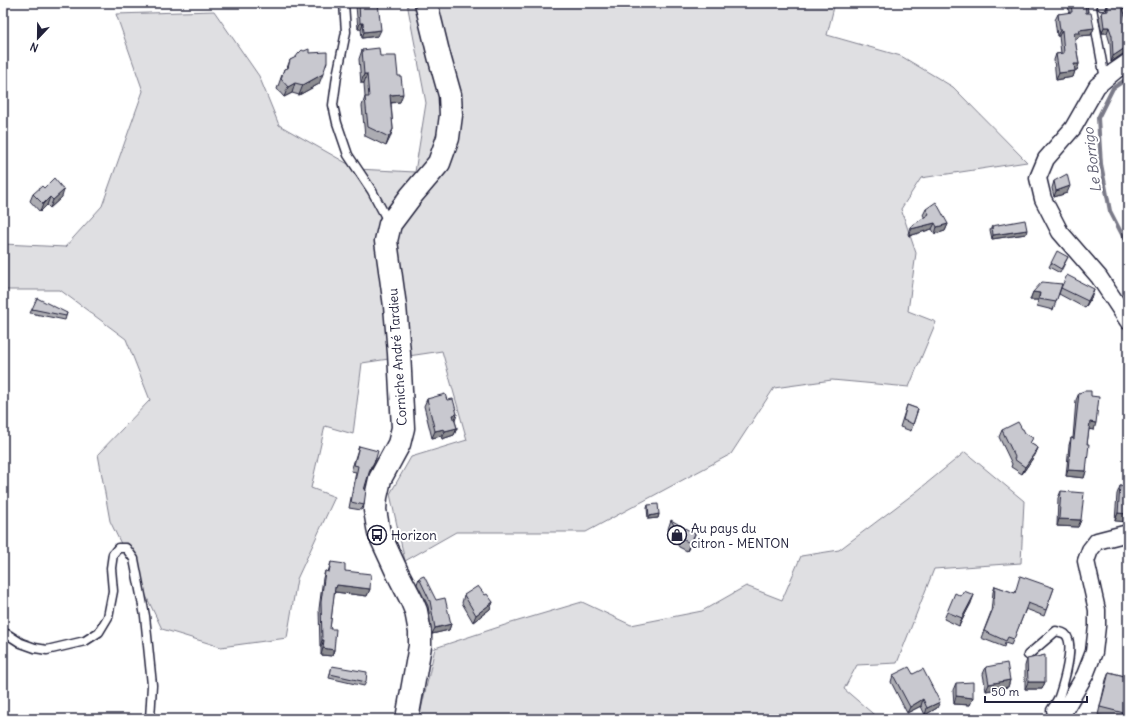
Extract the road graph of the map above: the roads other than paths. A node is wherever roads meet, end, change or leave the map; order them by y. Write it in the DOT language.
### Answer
graph roads {
  1 [pos="344,3"];
  2 [pos="426,3"];
  3 [pos="1092,8"];
  4 [pos="1128,62"];
  5 [pos="1105,80"];
  6 [pos="390,224"];
  7 [pos="1128,321"];
  8 [pos="1128,534"];
  9 [pos="7,634"];
  10 [pos="1028,656"];
  11 [pos="150,719"];
  12 [pos="407,719"];
  13 [pos="1055,719"];
  1 -- 6 [label="lane"];
  2 -- 6 [label="street, Corniche André Tardieu"];
  3 -- 5 [label="lane"];
  4 -- 5 [label="street"];
  5 -- 7 [label="street"];
  6 -- 12 [label="street, Corniche André Tardieu"];
  8 -- 13 [label="street"];
  9 -- 11 [label="lane"];
  10 -- 13 [label="lane"];
}
